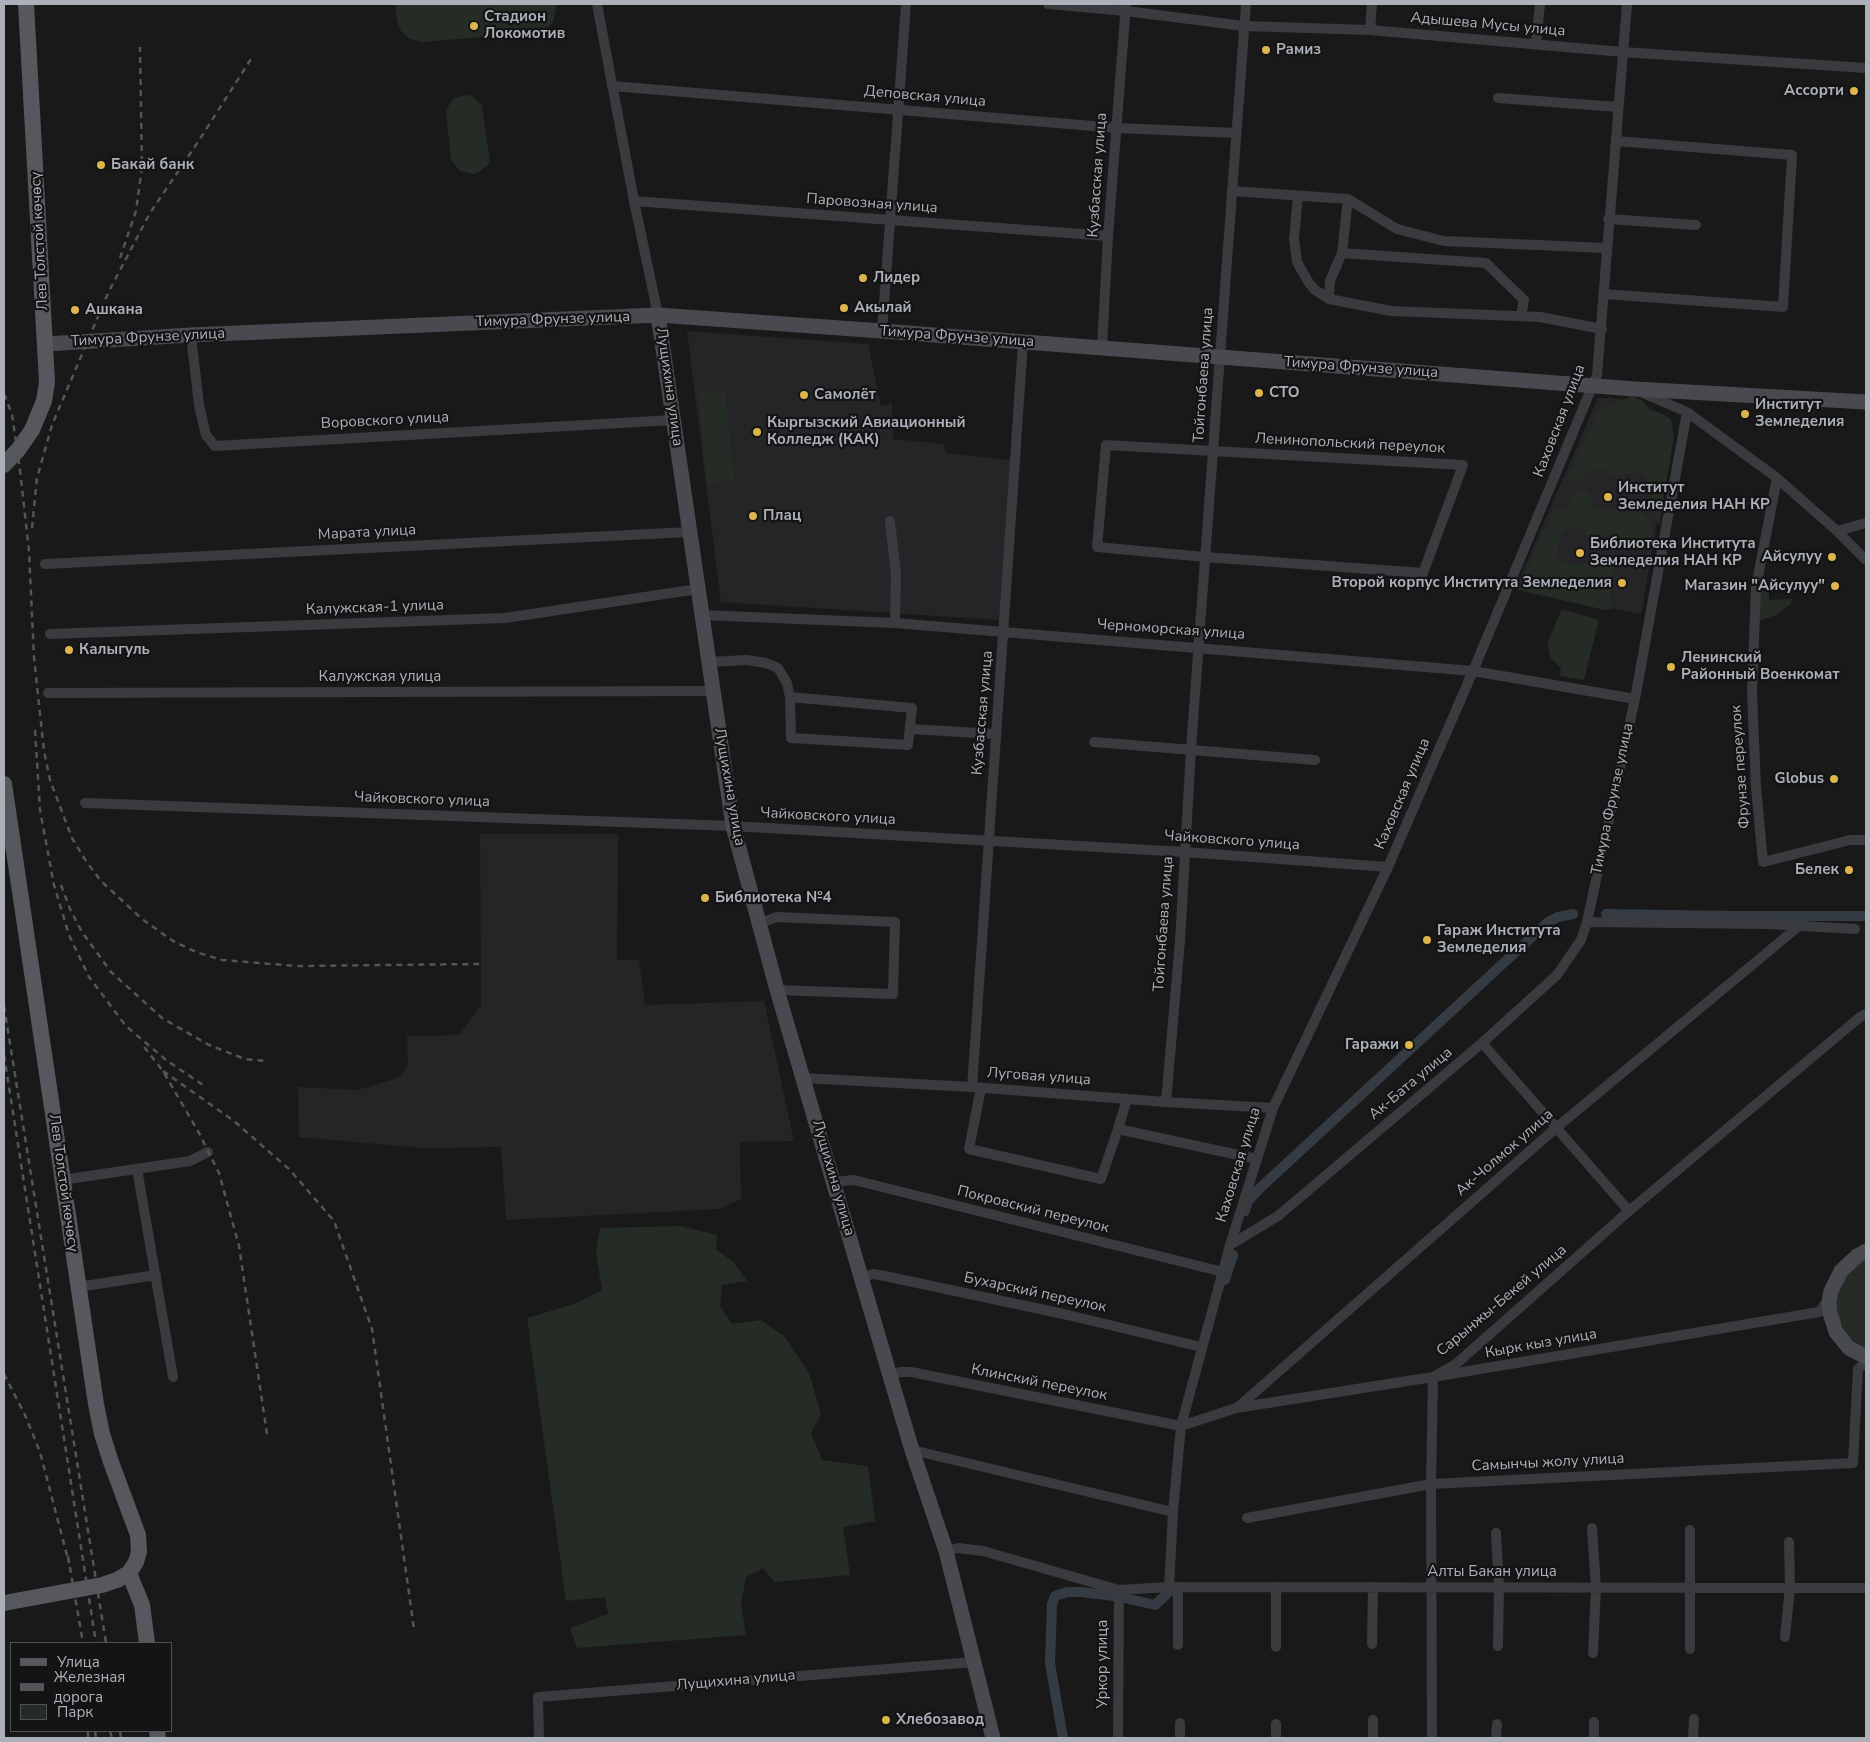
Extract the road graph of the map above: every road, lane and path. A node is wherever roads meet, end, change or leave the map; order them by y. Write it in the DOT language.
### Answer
graph roads {
  1 [pos="26,4"];
  2 [pos="597,4"];
  3 [pos="906,4"];
  4 [pos="1048,4"];
  5 [pos="1246,4"];
  6 [pos="1372,4"];
  7 [pos="1540,4"];
  8 [pos="1627,4"];
  9 [pos="1126,8"];
  10 [pos="1244,26"];
  11 [pos="1370,30"];
  12 [pos="1536,44"];
  13 [pos="1623,52"];
  14 [pos="1866,68"];
  15 [pos="612,86"];
  16 [pos="1498,98"];
  17 [pos="1618,107"];
  18 [pos="898,110"];
  19 [pos="1117,128"];
  20 [pos="1236,133"];
  21 [pos="1616,142"];
  22 [pos="1232,191"];
  23 [pos="1298,196"];
  24 [pos="1348,199"];
  25 [pos="634,201"];
  26 [pos="1608,219"];
  27 [pos="890,220"];
  28 [pos="1696,224"];
  29 [pos="1108,236"];
  30 [pos="1606,248"];
  31 [pos="1342,253"];
  32 [pos="1604,294"];
  33 [pos="1329,299"];
  34 [pos="658,315"];
  35 [pos="1522,316"];
  36 [pos="1602,329"];
  37 [pos="882,331"];
  38 [pos="191,334"];
  39 [pos="1023,342"];
  40 [pos="46,344"];
  41 [pos="1102,348"];
  42 [pos="1220,357"];
  43 [pos="1593,385"];
  44 [pos="1635,390"];
  45 [pos="1866,402"];
  46 [pos="1687,412"];
  47 [pos="674,420"];
  48 [pos="1213,451"];
  49 [pos="4,465"];
  50 [pos="1776,478"];
  51 [pos="890,521"];
  52 [pos="1866,523"];
  53 [pos="690,532"];
  54 [pos="1837,532"];
  55 [pos="1205,557"];
  56 [pos="1866,560"];
  57 [pos="45,564"];
  58 [pos="698,589"];
  59 [pos="702,615"];
  60 [pos="894,623"];
  61 [pos="1004,632"];
  62 [pos="50,634"];
  63 [pos="1198,647"];
  64 [pos="709,662"];
  65 [pos="1473,671"];
  66 [pos="713,691"];
  67 [pos="48,693"];
  68 [pos="790,698"];
  69 [pos="1635,699"];
  70 [pos="911,729"];
  71 [pos="995,734"];
  72 [pos="1094,742"];
  73 [pos="1191,749"];
  74 [pos="1315,760"];
  75 [pos="4,784"];
  76 [pos="85,803"];
  77 [pos="733,826"];
  78 [pos="1866,840"];
  79 [pos="988,841"];
  80 [pos="1184,852"];
  81 [pos="1388,867"];
  82 [pos="1587,922"];
  83 [pos="759,924"];
  84 [pos="1799,926"];
  85 [pos="1855,929"];
  86 [pos="777,990"];
  87 [pos="1866,1014"];
  88 [pos="1482,1043"];
  89 [pos="803,1078"];
  90 [pos="976,1087"];
  91 [pos="1127,1099"];
  92 [pos="1166,1102"];
  93 [pos="1273,1108"];
  94 [pos="1556,1128"];
  95 [pos="1118,1129"];
  96 [pos="208,1152"];
  97 [pos="1257,1159"];
  98 [pos="137,1169"];
  99 [pos="62,1180"];
  100 [pos="834,1182"];
  101 [pos="1630,1211"];
  102 [pos="1230,1245"];
  103 [pos="1866,1251"];
  104 [pos="1223,1272"];
  105 [pos="156,1275"];
  106 [pos="862,1278"];
  107 [pos="78,1287"];
  108 [pos="1830,1297"];
  109 [pos="1819,1312"];
  110 [pos="1832,1322"];
  111 [pos="1201,1347"];
  112 [pos="1866,1358"];
  113 [pos="1866,1362"];
  114 [pos="890,1376"];
  115 [pos="173,1377"];
  116 [pos="1433,1377"];
  117 [pos="1236,1408"];
  118 [pos="1181,1426"];
  119 [pos="912,1450"];
  120 [pos="1431,1484"];
  121 [pos="1173,1512"];
  122 [pos="1247,1518"];
  123 [pos="1592,1528"];
  124 [pos="1690,1530"];
  125 [pos="1496,1533"];
  126 [pos="1789,1542"];
  127 [pos="946,1551"];
  128 [pos="129,1573"];
  129 [pos="1174,1587"];
  130 [pos="1276,1587"];
  131 [pos="1373,1587"];
  132 [pos="1432,1587"];
  133 [pos="1498,1587"];
  134 [pos="1596,1587"];
  135 [pos="1690,1587"];
  136 [pos="1790,1587"];
  137 [pos="1866,1588"];
  138 [pos="1119,1590"];
  139 [pos="4,1603"];
  140 [pos="1784,1637"];
  141 [pos="147,1642"];
  142 [pos="1372,1644"];
  143 [pos="1178,1645"];
  144 [pos="1498,1646"];
  145 [pos="1276,1647"];
  146 [pos="1690,1649"];
  147 [pos="1593,1653"];
  148 [pos="974,1662"];
  149 [pos="1372,1720"];
  150 [pos="1694,1720"];
  151 [pos="1594,1722"];
  152 [pos="1180,1723"];
  153 [pos="1276,1724"];
  154 [pos="1497,1724"];
  155 [pos="539,1738"];
  156 [pos="992,1738"];
  157 [pos="1118,1738"];
  158 [pos="1180,1738"];
  159 [pos="1276,1738"];
  160 [pos="1373,1738"];
  161 [pos="1432,1738"];
  162 [pos="1496,1738"];
  163 [pos="1594,1738"];
  164 [pos="1693,1738"];
  1 -- 40 [label="main road, Лев Толстой көчөсү"];
  2 -- 15 [label="street, Лущихина улица"];
  3 -- 18 [label="street"];
  4 -- 9 [label="street, Адышева Мусы улица"];
  5 -- 10 [label="street, Тойгонбаева улица"];
  6 -- 11 [label="street"];
  7 -- 12 [label="street"];
  8 -- 13 [label="street, Каховская улица"];
  9 -- 10 [label="street, Адышева Мусы улица"];
  9 -- 19 [label="street, Кузбасская улица"];
  10 -- 11 [label="street, Адышева Мусы улица"];
  10 -- 20 [label="street, Тойгонбаева улица"];
  11 -- 12 [label="street, Адышева Мусы улица"];
  12 -- 13 [label="street, Адышева Мусы улица"];
  13 -- 14 [label="street, Адышева Мусы улица"];
  13 -- 17 [label="street, Каховская улица"];
  15 -- 18 [label="street, Деповская улица"];
  15 -- 25 [label="street, Лущихина улица"];
  16 -- 17 [label="street"];
  17 -- 21 [label="street, Каховская улица"];
  18 -- 19 [label="street, Деповская улица"];
  18 -- 27 [label="street"];
  19 -- 20 [label="street, Деповская улица"];
  19 -- 29 [label="street, Кузбасская улица"];
  20 -- 22 [label="street, Тойгонбаева улица"];
  21 -- 26 [label="street, Каховская улица"];
  21 -- 32 [label="street"];
  22 -- 23 [label="street"];
  22 -- 42 [label="street, Тойгонбаева улица"];
  23 -- 24 [label="street"];
  23 -- 33 [label="street"];
  24 -- 30 [label="street"];
  24 -- 31 [label="street"];
  25 -- 27 [label="street, Паровозная улица"];
  25 -- 34 [label="street, Лущихина улица"];
  26 -- 28 [label="street"];
  26 -- 30 [label="street, Каховская улица"];
  27 -- 29 [label="street, Паровозная улица"];
  27 -- 37 [label="street"];
  29 -- 41 [label="street, Кузбасская улица"];
  30 -- 32 [label="street, Каховская улица"];
  31 -- 33 [label="street"];
  31 -- 35 [label="street"];
  32 -- 36 [label="street, Каховская улица"];
  33 -- 35 [label="street"];
  34 -- 37 [label="main road, Тимура Фрунзе улица"];
  34 -- 38 [label="main road, Тимура Фрунзе улица"];
  34 -- 47 [label="main road, Лущихина улица"];
  35 -- 36 [label="street"];
  36 -- 43 [label="street, Каховская улица"];
  37 -- 39 [label="main road, Тимура Фрунзе улица"];
  38 -- 40 [label="main road, Тимура Фрунзе улица"];
  38 -- 47 [label="street, Воровского улица"];
  39 -- 41 [label="main road, Тимура Фрунзе улица"];
  39 -- 61 [label="street, Кузбасская улица"];
  40 -- 49 [label="main road, Лев Толстой көчөсү"];
  41 -- 42 [label="main road, Тимура Фрунзе улица"];
  42 -- 43 [label="main road, Тимура Фрунзе улица"];
  42 -- 48 [label="street, Тойгонбаева улица"];
  43 -- 44 [label="main road, Тимура Фрунзе улица"];
  43 -- 65 [label="street, Каховская улица"];
  44 -- 45 [label="main road, Тимура Фрунзе улица"];
  44 -- 46 [label="street"];
  46 -- 50 [label="street"];
  46 -- 69 [label="street, Тимура Фрунзе улица"];
  47 -- 53 [label="main road, Лущихина улица"];
  48 -- 55 [label="street, Тойгонбаева улица"];
  48 -- 55 [label="street, Ленинопольский переулок"];
  48 -- 55 [label="street, Ленинопольский переулок"];
  50 -- 54 [label="street"];
  50 -- 78 [label="street, Фрунзе переулок"];
  51 -- 60 [label="street"];
  52 -- 54 [label="street"];
  53 -- 57 [label="street, Марата улица"];
  53 -- 58 [label="main road, Лущихина улица"];
  54 -- 56 [label="street"];
  55 -- 63 [label="street, Тойгонбаева улица"];
  58 -- 59 [label="main road, Лущихина улица"];
  58 -- 62 [label="street, Калужская-1 улица"];
  59 -- 60 [label="street, Черноморская улица"];
  59 -- 64 [label="main road, Лущихина улица"];
  60 -- 61 [label="street, Черноморская улица"];
  61 -- 63 [label="street, Черноморская улица"];
  61 -- 71 [label="street, Кузбасская улица"];
  63 -- 65 [label="street, Черноморская улица"];
  63 -- 73 [label="street, Тойгонбаева улица"];
  64 -- 66 [label="main road, Лущихина улица"];
  64 -- 68 [label="street"];
  65 -- 69 [label="street, Черноморская улица"];
  65 -- 81 [label="street, Каховская улица"];
  66 -- 67 [label="street, Калужская улица"];
  66 -- 77 [label="main road, Лущихина улица"];
  68 -- 70 [label="street"];
  68 -- 70 [label="street"];
  69 -- 82 [label="street, Тимура Фрунзе улица"];
  70 -- 71 [label="street"];
  71 -- 79 [label="street, Кузбасская улица"];
  72 -- 73 [label="street"];
  73 -- 74 [label="street"];
  73 -- 80 [label="street, Тойгонбаева улица"];
  75 -- 99 [label="main road, Лев Толстой көчөсү"];
  76 -- 77 [label="street, Чайковского улица"];
  77 -- 79 [label="street, Чайковского улица"];
  77 -- 83 [label="main road, Лущихина улица"];
  79 -- 80 [label="street, Чайковского улица"];
  79 -- 90 [label="street, Кузбасская улица"];
  80 -- 81 [label="street, Чайковского улица"];
  80 -- 92 [label="street, Тойгонбаева улица"];
  81 -- 93 [label="street, Каховская улица"];
  82 -- 84 [label="street"];
  82 -- 88 [label="street, Ак-Бата улица"];
  83 -- 86 [label="main road, Лущихина улица"];
  83 -- 86 [label="street"];
  84 -- 85 [label="street"];
  84 -- 94 [label="street, Ак-Чолмок улица"];
  86 -- 89 [label="main road, Лущихина улица"];
  87 -- 101 [label="street, Сарынжы-Бекей улица"];
  88 -- 94 [label="street"];
  88 -- 102 [label="street, Ак-Бата улица"];
  89 -- 90 [label="street, Луговая улица"];
  89 -- 100 [label="main road, Лущихина улица"];
  90 -- 91 [label="street, Луговая улица"];
  90 -- 95 [label="street, Кузбасская улица"];
  91 -- 92 [label="street, Луговая улица"];
  91 -- 95 [label="street"];
  92 -- 93 [label="street, Луговая улица"];
  93 -- 97 [label="street, Каховская улица"];
  94 -- 101 [label="street"];
  94 -- 117 [label="street, Ак-Чолмок улица"];
  95 -- 97 [label="street"];
  96 -- 98 [label="street"];
  97 -- 102 [label="street, Каховская улица"];
  98 -- 99 [label="street"];
  98 -- 105 [label="street"];
  99 -- 107 [label="main road, Лев Толстой көчөсү"];
  100 -- 104 [label="street, Покровский переулок"];
  100 -- 106 [label="main road, Лущихина улица"];
  101 -- 116 [label="street, Сарынжы-Бекей улица"];
  102 -- 104 [label="street, Каховская улица"];
  103 -- 108 [label="main road"];
  104 -- 111 [label="street, Каховская улица"];
  105 -- 107 [label="street"];
  105 -- 115 [label="street"];
  106 -- 111 [label="street, Бухарский переулок"];
  106 -- 114 [label="main road, Лущихина улица"];
  107 -- 128 [label="main road, Лев Толстой көчөсү"];
  108 -- 109 [label="street"];
  108 -- 110 [label="main road"];
  109 -- 110 [label="street"];
  109 -- 116 [label="street, Кырк кыз улица"];
  110 -- 112 [label="main road"];
  111 -- 118 [label="street, Каховская улица"];
  113 -- 120 [label="street, Самынчы жолу улица"];
  114 -- 118 [label="street, Клинский переулок"];
  114 -- 119 [label="main road, Лущихина улица"];
  116 -- 117 [label="street, Кырк кыз улица"];
  116 -- 120 [label="street, Сарынжы-Бекей улица"];
  117 -- 118 [label="street, Кырк кыз улица"];
  118 -- 121 [label="street, Каховская улица"];
  119 -- 121 [label="street"];
  119 -- 127 [label="main road, Лущихина улица"];
  120 -- 122 [label="street, Самынчы жолу улица"];
  120 -- 132 [label="street, Сарынжы-Бекей улица"];
  121 -- 129 [label="street, Каховская улица"];
  123 -- 134 [label="street"];
  124 -- 135 [label="street"];
  125 -- 133 [label="street"];
  126 -- 136 [label="street"];
  127 -- 138 [label="street"];
  127 -- 148 [label="main road, Лущихина улица"];
  128 -- 139 [label="main road"];
  128 -- 141 [label="main road"];
  129 -- 130 [label="street, Алты Бакан улица"];
  129 -- 138 [label="street, Алты Бакан улица"];
  129 -- 143 [label="street, Каховская улица"];
  130 -- 131 [label="street, Алты Бакан улица"];
  130 -- 145 [label="street"];
  131 -- 132 [label="street, Алты Бакан улица"];
  131 -- 142 [label="street"];
  132 -- 133 [label="street, Алты Бакан улица"];
  132 -- 161 [label="street, Сарынжы-Бекей улица"];
  133 -- 134 [label="street, Алты Бакан улица"];
  133 -- 144 [label="street"];
  134 -- 135 [label="street, Алты Бакан улица"];
  134 -- 147 [label="street"];
  135 -- 136 [label="street, Алты Бакан улица"];
  135 -- 146 [label="street"];
  136 -- 137 [label="street, Алты Бакан улица"];
  136 -- 140 [label="street"];
  138 -- 157 [label="street, Уркор улица"];
  148 -- 155 [label="street, Лущихина улица"];
  148 -- 156 [label="main road, Лущихина улица"];
  149 -- 160 [label="street"];
  150 -- 164 [label="street"];
  151 -- 163 [label="street"];
  152 -- 158 [label="street"];
  153 -- 159 [label="street"];
  154 -- 162 [label="street"];
}
